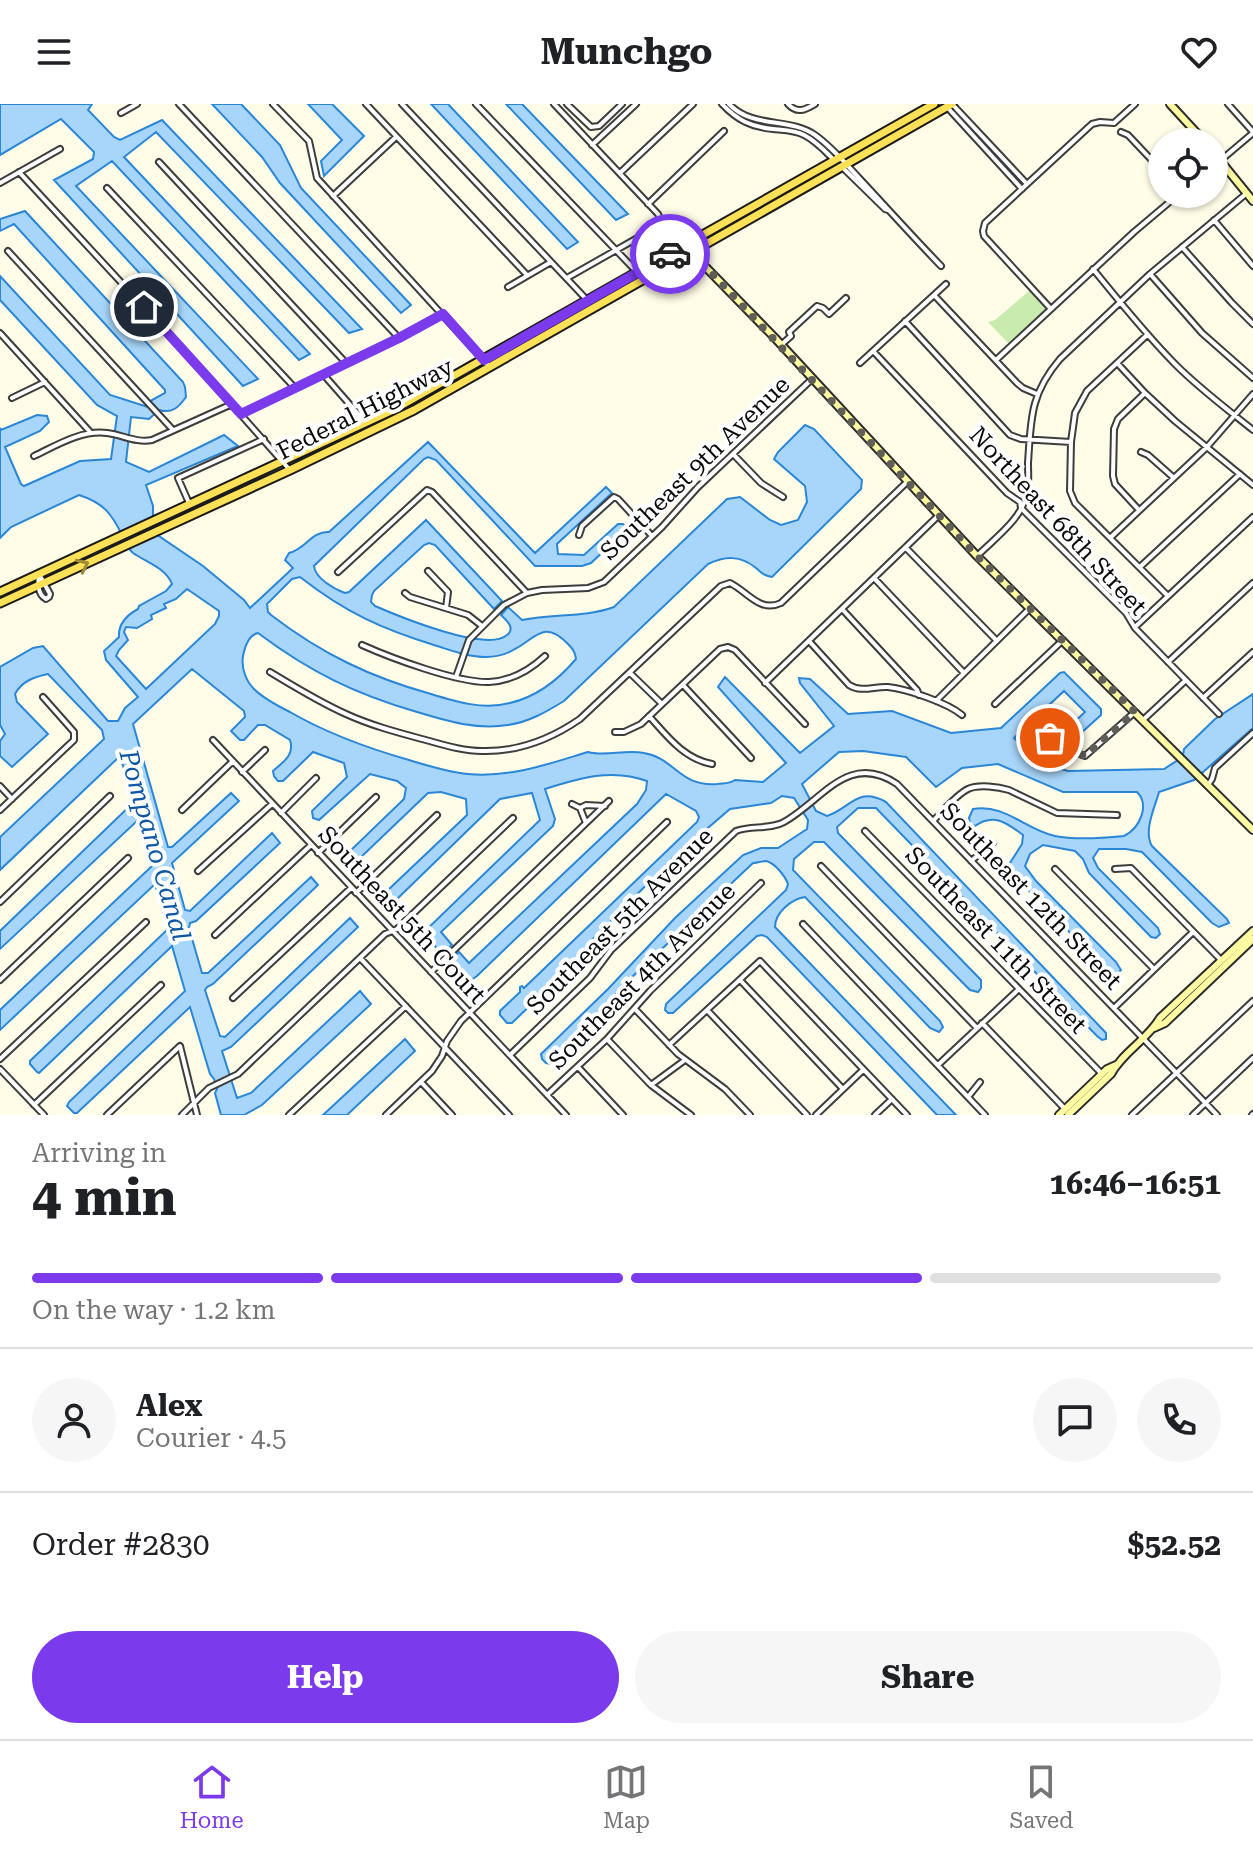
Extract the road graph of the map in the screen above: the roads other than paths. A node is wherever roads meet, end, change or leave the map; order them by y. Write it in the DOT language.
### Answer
graph roads {
  1 [pos="137,104"];
  2 [pos="179,104"];
  3 [pos="273,104"];
  4 [pos="366,104"];
  5 [pos="402,104"];
  6 [pos="476,104"];
  7 [pos="554,104"];
  8 [pos="567,104"];
  9 [pos="622,104"];
  10 [pos="636,104"];
  11 [pos="693,104"];
  12 [pos="722,104"];
  13 [pos="729,104"];
  14 [pos="741,104"];
  15 [pos="788,104"];
  16 [pos="815,104"];
  17 [pos="934,104"];
  18 [pos="1135,104"];
  19 [pos="1170,104"];
  20 [pos="1228,104"];
  21 [pos="947,106"];
  22 [pos="121,113"];
  23 [pos="737,115"];
  24 [pos="1192,128"];
  25 [pos="724,131"];
  26 [pos="1121,132"];
  27 [pos="1253,133"];
  28 [pos="396,137"];
  29 [pos="592,145"];
  30 [pos="60,149"];
  31 [pos="1228,155"];
  32 [pos="1148,156"];
  33 [pos="159,162"];
  34 [pos="841,163"];
  35 [pos="1228,170"];
  36 [pos="19,172"];
  37 [pos="620,173"];
  38 [pos="0,183"];
  39 [pos="1027,184"];
  40 [pos="107,188"];
  41 [pos="1022,189"];
  42 [pos="1247,193"];
  43 [pos="333,196"];
  44 [pos="774,200"];
  45 [pos="1253,201"];
  46 [pos="648,204"];
  47 [pos="1163,208"];
  48 [pos="1214,220"];
  49 [pos="662,223"];
  50 [pos="685,246"];
  51 [pos="1182,247"];
  52 [pos="616,249"];
  53 [pos="8,251"];
  54 [pos="692,252"];
  55 [pos="551,262"];
  56 [pos="941,266"];
  57 [pos="1253,266"];
  58 [pos="1093,269"];
  59 [pos="638,273"];
  60 [pos="1150,274"];
  61 [pos="527,275"];
  62 [pos="567,278"];
  63 [pos="946,284"];
  64 [pos="508,287"];
  65 [pos="934,295"];
  66 [pos="846,298"];
  67 [pos="1120,302"];
  68 [pos="590,305"];
  69 [pos="1051,309"];
  70 [pos="443,314"];
  71 [pos="905,321"];
  72 [pos="1253,324"];
  73 [pos="1,335"];
  74 [pos="1147,335"];
  75 [pos="399,338"];
  76 [pos="781,345"];
  77 [pos="873,351"];
  78 [pos="996,360"];
  79 [pos="346,363"];
  80 [pos="860,363"];
  81 [pos="1118,363"];
  82 [pos="487,364"];
  83 [pos="323,374"];
  84 [pos="1253,378"];
  85 [pos="812,379"];
  86 [pos="45,382"];
  87 [pos="295,388"];
  88 [pos="1145,393"];
  89 [pos="1037,394"];
  90 [pos="1253,394"];
  91 [pos="12,398"];
  92 [pos="232,404"];
  93 [pos="241,414"];
  94 [pos="384,415"];
  95 [pos="1235,416"];
  96 [pos="366,423"];
  97 [pos="377,429"];
  98 [pos="173,430"];
  99 [pos="1253,430"];
  100 [pos="91,433"];
  101 [pos="360,437"];
  102 [pos="264,439"];
  103 [pos="1030,439"];
  104 [pos="1071,442"];
  105 [pos="1207,447"];
  106 [pos="1141,452"];
  107 [pos="733,454"];
  108 [pos="34,456"];
  109 [pos="284,462"];
  110 [pos="290,470"];
  111 [pos="1240,474"];
  112 [pos="1174,478"];
  113 [pos="908,481"];
  114 [pos="1253,485"];
  115 [pos="228,487"];
  116 [pos="216,493"];
  117 [pos="783,497"];
  118 [pos="219,503"];
  119 [pos="190,505"];
  120 [pos="1021,508"];
  121 [pos="204,510"];
  122 [pos="1139,510"];
  123 [pos="939,515"];
  124 [pos="1253,517"];
  125 [pos="579,535"];
  126 [pos="652,536"];
  127 [pos="1110,538"];
  128 [pos="905,548"];
  129 [pos="977,556"];
  130 [pos="1140,567"];
  131 [pos="428,571"];
  132 [pos="338,572"];
  133 [pos="39,574"];
  134 [pos="874,578"];
  135 [pos="1253,583"];
  136 [pos="41,584"];
  137 [pos="0,592"];
  138 [pos="405,593"];
  139 [pos="527,593"];
  140 [pos="1168,596"];
  141 [pos="0,603"];
  142 [pos="1031,607"];
  143 [pos="446,608"];
  144 [pos="842,609"];
  145 [pos="482,626"];
  146 [pos="1135,628"];
  147 [pos="1063,640"];
  148 [pos="809,641"];
  149 [pos="997,641"];
  150 [pos="362,645"];
  151 [pos="1253,652"];
  152 [pos="545,656"];
  153 [pos="1168,662"];
  154 [pos="270,672"];
  155 [pos="630,673"];
  156 [pos="964,673"];
  157 [pos="456,677"];
  158 [pos="1186,680"];
  159 [pos="765,683"];
  160 [pos="683,685"];
  161 [pos="919,695"];
  162 [pos="43,697"];
  163 [pos="1203,698"];
  164 [pos="935,702"];
  165 [pos="662,704"];
  166 [pos="995,704"];
  167 [pos="1135,712"];
  168 [pos="1219,714"];
  169 [pos="962,715"];
  170 [pos="649,716"];
  171 [pos="1143,720"];
  172 [pos="1065,721"];
  173 [pos="805,724"];
  174 [pos="615,732"];
  175 [pos="1253,733"];
  176 [pos="213,740"];
  177 [pos="265,750"];
  178 [pos="751,758"];
  179 [pos="232,762"];
  180 [pos="712,764"];
  181 [pos="242,772"];
  182 [pos="316,778"];
  183 [pos="891,780"];
  184 [pos="1208,785"];
  185 [pos="0,786"];
  186 [pos="110,796"];
  187 [pos="376,797"];
  188 [pos="12,799"];
  189 [pos="272,804"];
  190 [pos="572,804"];
  191 [pos="580,808"];
  192 [pos="0,810"];
  193 [pos="182,810"];
  194 [pos="281,813"];
  195 [pos="437,815"];
  196 [pos="1117,815"];
  197 [pos="513,818"];
  198 [pos="933,821"];
  199 [pos="667,822"];
  200 [pos="586,823"];
  201 [pos="1253,830"];
  202 [pos="865,831"];
  203 [pos="993,843"];
  204 [pos="311,845"];
  205 [pos="318,853"];
  206 [pos="128,858"];
  207 [pos="971,861"];
  208 [pos="821,866"];
  209 [pos="1055,869"];
  210 [pos="1115,869"];
  211 [pos="198,871"];
  212 [pos="761,883"];
  213 [pos="351,887"];
  214 [pos="356,893"];
  215 [pos="0,902"];
  216 [pos="146,922"];
  217 [pos="803,924"];
  218 [pos="392,931"];
  219 [pos="1193,931"];
  220 [pos="1253,931"];
  221 [pos="215,935"];
  222 [pos="1253,939"];
  223 [pos="360,958"];
  224 [pos="1222,961"];
  225 [pos="1154,969"];
  226 [pos="431,972"];
  227 [pos="0,980"];
  228 [pos="739,980"];
  229 [pos="161,985"];
  230 [pos="1019,989"];
  231 [pos="233,998"];
  232 [pos="1253,1001"];
  233 [pos="406,1006"];
  234 [pos="1114,1008"];
  235 [pos="635,1009"];
  236 [pos="707,1010"];
  237 [pos="469,1012"];
  238 [pos="982,1023"];
  239 [pos="977,1028"];
  240 [pos="1154,1028"];
  241 [pos="607,1039"];
  242 [pos="1144,1039"];
  243 [pos="669,1045"];
  244 [pos="445,1047"];
  245 [pos="510,1055"];
  246 [pos="1253,1058"];
  247 [pos="0,1059"];
  248 [pos="685,1060"];
  249 [pos="938,1065"];
  250 [pos="1116,1065"];
  251 [pos="578,1067"];
  252 [pos="0,1069"];
  253 [pos="863,1069"];
  254 [pos="1177,1073"];
  255 [pos="1102,1074"];
  256 [pos="421,1082"];
  257 [pos="980,1082"];
  258 [pos="651,1085"];
  259 [pos="843,1089"];
  260 [pos="547,1095"];
  261 [pos="968,1097"];
  262 [pos="892,1099"];
  263 [pos="195,1102"];
  264 [pos="1206,1103"];
  265 [pos="34,1105"];
  266 [pos="1066,1112"];
  267 [pos="41,1114"];
  268 [pos="107,1115"];
  269 [pos="182,1115"];
  270 [pos="197,1115"];
  271 [pos="289,1115"];
  272 [pos="386,1115"];
  273 [pos="452,1115"];
  274 [pos="509,1115"];
  275 [pos="566,1115"];
  276 [pos="623,1115"];
  277 [pos="691,1115"];
  278 [pos="750,1115"];
  279 [pos="807,1115"];
  280 [pos="816,1115"];
  281 [pos="875,1115"];
  282 [pos="907,1115"];
  283 [pos="985,1115"];
  284 [pos="1059,1115"];
  285 [pos="1132,1115"];
  286 [pos="1193,1115"];
  287 [pos="1217,1115"];
  1 -- 22 [label="street"];
  2 -- 75 [label="street"];
  3 -- 43 [label="street"];
  4 -- 28 [label="street"];
  5 -- 55 [label="street"];
  6 -- 52 [label="street"];
  7 -- 29 [label="street"];
  8 -- 9 [label="street"];
  10 -- 29 [label="street"];
  11 -- 37 [label="street"];
  12 -- 23 [label="street"];
  13 -- 23 [label="street"];
  14 -- 23 [label="street"];
  15 -- 16 [label="street"];
  17 -- 34 [label="main road"];
  18 -- 39 [label="street"];
  19 -- 24 [label="street"];
  20 -- 27 [label="street"];
  21 -- 34 [label="main road"];
  21 -- 39 [label="street"];
  21 -- 41 [label="street"];
  23 -- 34 [label="street"];
  25 -- 46 [label="street"];
  26 -- 32 [label="street"];
  27 -- 31 [label="street"];
  28 -- 43 [label="street"];
  28 -- 61 [label="street"];
  29 -- 37 [label="street"];
  30 -- 36 [label="street"];
  33 -- 79 [label="street"];
  34 -- 44 [label="main road"];
  34 -- 44 [label="main road"];
  34 -- 56 [label="street"];
  35 -- 42 [label="street"];
  36 -- 38 [label="street"];
  36 -- 92 [label="street"];
  37 -- 46 [label="street"];
  39 -- 41 [label="street"];
  40 -- 87 [label="street"];
  41 -- 69 [label="street"];
  42 -- 45 [label="street"];
  42 -- 48 [label="street"];
  43 -- 70 [label="street"];
  44 -- 50 [label="main road"];
  44 -- 54 [label="main road, Federal Highway"];
  46 -- 49 [label="street"];
  47 -- 58 [label="street"];
  48 -- 51 [label="street"];
  48 -- 57 [label="street"];
  49 -- 50 [label="street"];
  49 -- 52 [label="street"];
  50 -- 54 [label="street"];
  50 -- 59 [label="main road"];
  51 -- 60 [label="street"];
  51 -- 72 [label="street"];
  52 -- 59 [label="street"];
  52 -- 62 [label="street"];
  53 -- 98 [label="street"];
  54 -- 68 [label="main road, Federal Highway"];
  54 -- 76 [label="street"];
  55 -- 61 [label="street"];
  55 -- 62 [label="street"];
  58 -- 67 [label="street"];
  58 -- 69 [label="street"];
  59 -- 68 [label="main road"];
  60 -- 67 [label="street"];
  60 -- 84 [label="street"];
  61 -- 64 [label="street"];
  62 -- 68 [label="street"];
  63 -- 65 [label="street"];
  65 -- 71 [label="street"];
  65 -- 78 [label="street"];
  66 -- 76 [label="street"];
  67 -- 74 [label="street"];
  67 -- 89 [label="street"];
  68 -- 82 [label="main road, Federal Highway"];
  68 -- 82 [label="main road, Federal Highway"];
  69 -- 78 [label="street"];
  70 -- 75 [label="street"];
  70 -- 82 [label="street"];
  71 -- 77 [label="street"];
  71 -- 103 [label="street"];
  73 -- 86 [label="street"];
  74 -- 81 [label="street"];
  74 -- 95 [label="street"];
  75 -- 79 [label="street"];
  76 -- 85 [label="street"];
  77 -- 80 [label="street"];
  77 -- 120 [label="street, Northeast 68th Street"];
  78 -- 89 [label="street"];
  79 -- 83 [label="street"];
  81 -- 88 [label="street"];
  81 -- 104 [label="street"];
  82 -- 94 [label="main road, Federal Highway"];
  82 -- 97 [label="main road, Federal Highway"];
  83 -- 87 [label="street"];
  83 -- 96 [label="street"];
  85 -- 107 [label="street, Southeast 9th Avenue"];
  85 -- 113 [label="street"];
  86 -- 91 [label="street"];
  86 -- 100 [label="street"];
  87 -- 93 [label="street"];
  88 -- 105 [label="street"];
  88 -- 122 [label="street"];
  89 -- 103 [label="street"];
  90 -- 95 [label="street"];
  92 -- 93 [label="street"];
  92 -- 98 [label="street"];
  93 -- 102 [label="street"];
  94 -- 96 [label="main road, Federal Highway"];
  94 -- 97 [label="main road"];
  95 -- 99 [label="street"];
  95 -- 105 [label="street"];
  96 -- 101 [label="main road"];
  96 -- 109 [label="main road, Federal Highway"];
  97 -- 101 [label="main road, Federal Highway"];
  98 -- 100 [label="street"];
  100 -- 108 [label="street"];
  101 -- 110 [label="main road, Federal Highway"];
  102 -- 109 [label="street"];
  102 -- 119 [label="street"];
  103 -- 104 [label="street"];
  103 -- 120 [label="street"];
  104 -- 127 [label="street"];
  105 -- 111 [label="street"];
  105 -- 112 [label="street"];
  106 -- 112 [label="street"];
  107 -- 117 [label="street"];
  107 -- 126 [label="street, Southeast 9th Avenue"];
  109 -- 110 [label="street"];
  109 -- 115 [label="main road, Federal Highway"];
  110 -- 118 [label="main road, Federal Highway"];
  111 -- 114 [label="street"];
  111 -- 130 [label="street"];
  112 -- 122 [label="street"];
  113 -- 123 [label="street"];
  113 -- 155 [label="street"];
  115 -- 116 [label="main road, Federal Highway"];
  115 -- 118 [label="main road"];
  116 -- 119 [label="main road, Federal Highway"];
  116 -- 121 [label="main road"];
  118 -- 121 [label="main road, Federal Highway"];
  119 -- 133 [label="main road, Federal Highway"];
  120 -- 129 [label="street"];
  120 -- 146 [label="street, Northeast 68th Street"];
  136 -- 121 [label="main road, Federal Highway, one-way"];
  122 -- 127 [label="street"];
  123 -- 128 [label="street"];
  123 -- 129 [label="street"];
  124 -- 140 [label="street"];
  125 -- 126 [label="street"];
  126 -- 139 [label="street, Southeast 9th Avenue"];
  127 -- 130 [label="street"];
  128 -- 134 [label="street"];
  128 -- 149 [label="street"];
  129 -- 142 [label="street"];
  130 -- 140 [label="street"];
  131 -- 143 [label="street"];
  132 -- 139 [label="street"];
  133 -- 136 [label="street"];
  133 -- 137 [label="main road, Federal Highway"];
  134 -- 144 [label="street"];
  134 -- 156 [label="street"];
  135 -- 153 [label="street"];
  136 -- 141 [label="main road, Federal Highway"];
  138 -- 143 [label="street"];
  139 -- 145 [label="street, Southeast 9th Avenue"];
  140 -- 146 [label="street"];
  142 -- 147 [label="street"];
  142 -- 149 [label="street"];
  143 -- 145 [label="street"];
  144 -- 148 [label="street"];
  144 -- 161 [label="street"];
  145 -- 157 [label="street, Southeast 9th Avenue"];
  146 -- 153 [label="street, Northeast 68th Street"];
  147 -- 166 [label="street"];
  147 -- 167 [label="street"];
  148 -- 159 [label="street"];
  148 -- 161 [label="street"];
  149 -- 156 [label="street"];
  150 -- 157 [label="street"];
  151 -- 163 [label="street"];
  152 -- 157 [label="street"];
  153 -- 158 [label="street, Northeast 68th Street"];
  154 -- 155 [label="street"];
  155 -- 165 [label="street"];
  156 -- 164 [label="street"];
  158 -- 163 [label="street, Northeast 68th Street"];
  158 -- 171 [label="street"];
  159 -- 160 [label="street"];
  159 -- 173 [label="street"];
  160 -- 165 [label="street"];
  160 -- 178 [label="street"];
  161 -- 164 [label="street"];
  162 -- 188 [label="street"];
  163 -- 168 [label="street, Northeast 68th Street"];
  164 -- 169 [label="street"];
  165 -- 170 [label="street"];
  167 -- 171 [label="street"];
  167 -- 172 [label="street"];
  170 -- 174 [label="street"];
  170 -- 180 [label="street"];
  171 -- 184 [label="street"];
  175 -- 184 [label="street"];
  176 -- 179 [label="street, Southeast 5th Court"];
  177 -- 181 [label="street"];
  179 -- 181 [label="street, Southeast 5th Court"];
  179 -- 193 [label="street"];
  181 -- 189 [label="street, Southeast 5th Court"];
  182 -- 194 [label="street"];
  183 -- 198 [label="street, Southeast 12th Street"];
  183 -- 245 [label="street, Southeast 5th Avenue"];
  184 -- 201 [label="street"];
  185 -- 188 [label="street"];
  186 -- 215 [label="street"];
  187 -- 205 [label="street"];
  188 -- 192 [label="street"];
  189 -- 194 [label="street, Southeast 5th Court"];
  189 -- 211 [label="street"];
  190 -- 191 [label="street"];
  191 -- 200 [label="street"];
  191 -- 200 [label="street"];
  194 -- 204 [label="street, Southeast 5th Court"];
  195 -- 214 [label="street"];
  196 -- 198 [label="street"];
  197 -- 218 [label="street"];
  198 -- 207 [label="street, Southeast 12th Street"];
  199 -- 237 [label="street"];
  200 -- 226 [label="street"];
  202 -- 230 [label="street, Southeast 11th Street"];
  203 -- 207 [label="street"];
  204 -- 205 [label="street, Southeast 5th Court"];
  204 -- 221 [label="street"];
  205 -- 213 [label="street, Southeast 5th Court"];
  206 -- 227 [label="street"];
  207 -- 234 [label="street, Southeast 12th Street"];
  208 -- 239 [label="street"];
  209 -- 225 [label="street"];
  210 -- 219 [label="street"];
  212 -- 235 [label="street, Southeast 4th Avenue"];
  213 -- 214 [label="street, Southeast 5th Court"];
  213 -- 231 [label="street"];
  214 -- 218 [label="street, Southeast 5th Court"];
  216 -- 247 [label="street"];
  217 -- 249 [label="street"];
  218 -- 223 [label="street"];
  218 -- 226 [label="street, Southeast 5th Court"];
  219 -- 224 [label="street"];
  219 -- 225 [label="street"];
  220 -- 224 [label="street"];
  222 -- 240 [label="street"];
  223 -- 233 [label="street"];
  223 -- 263 [label="street"];
  224 -- 240 [label="street"];
  225 -- 234 [label="street"];
  226 -- 237 [label="street, Southeast 5th Court"];
  228 -- 236 [label="street"];
  228 -- 253 [label="street"];
  228 -- 259 [label="street"];
  229 -- 265 [label="street"];
  230 -- 238 [label="street"];
  230 -- 255 [label="street, Southeast 11th Street"];
  232 -- 254 [label="street"];
  233 -- 244 [label="street"];
  233 -- 271 [label="street"];
  234 -- 242 [label="street, Southeast 12th Street"];
  235 -- 241 [label="street, Southeast 4th Avenue"];
  235 -- 243 [label="street"];
  236 -- 243 [label="street"];
  236 -- 279 [label="street"];
  237 -- 244 [label="street"];
  237 -- 245 [label="street, Southeast 5th Court"];
  238 -- 239 [label="street"];
  238 -- 266 [label="street"];
  239 -- 249 [label="street"];
  240 -- 242 [label="street"];
  241 -- 251 [label="street, Southeast 4th Avenue"];
  241 -- 258 [label="street"];
  242 -- 250 [label="street"];
  242 -- 254 [label="street, Southeast 12th Street"];
  243 -- 248 [label="street"];
  244 -- 256 [label="street"];
  244 -- 274 [label="street"];
  245 -- 260 [label="street, Southeast 5th Court"];
  246 -- 264 [label="street"];
  248 -- 258 [label="street"];
  248 -- 278 [label="street"];
  249 -- 261 [label="street"];
  250 -- 255 [label="street"];
  250 -- 266 [label="street"];
  251 -- 260 [label="street, Southeast 4th Avenue"];
  251 -- 276 [label="street"];
  252 -- 265 [label="street"];
  253 -- 259 [label="street"];
  253 -- 262 [label="street"];
  254 -- 264 [label="street, Southeast 12th Street"];
  254 -- 285 [label="street"];
  255 -- 266 [label="street"];
  256 -- 272 [label="street"];
  256 -- 273 [label="street"];
  257 -- 261 [label="street"];
  258 -- 277 [label="street"];
  259 -- 280 [label="street"];
  260 -- 275 [label="street, Southeast 5th Court"];
  261 -- 283 [label="street"];
  262 -- 281 [label="street"];
  262 -- 282 [label="street"];
  263 -- 268 [label="street"];
  263 -- 269 [label="street"];
  263 -- 270 [label="street"];
  264 -- 286 [label="street"];
  264 -- 287 [label="street, Southeast 12th Street"];
  265 -- 267 [label="street"];
  266 -- 284 [label="street"];
}
